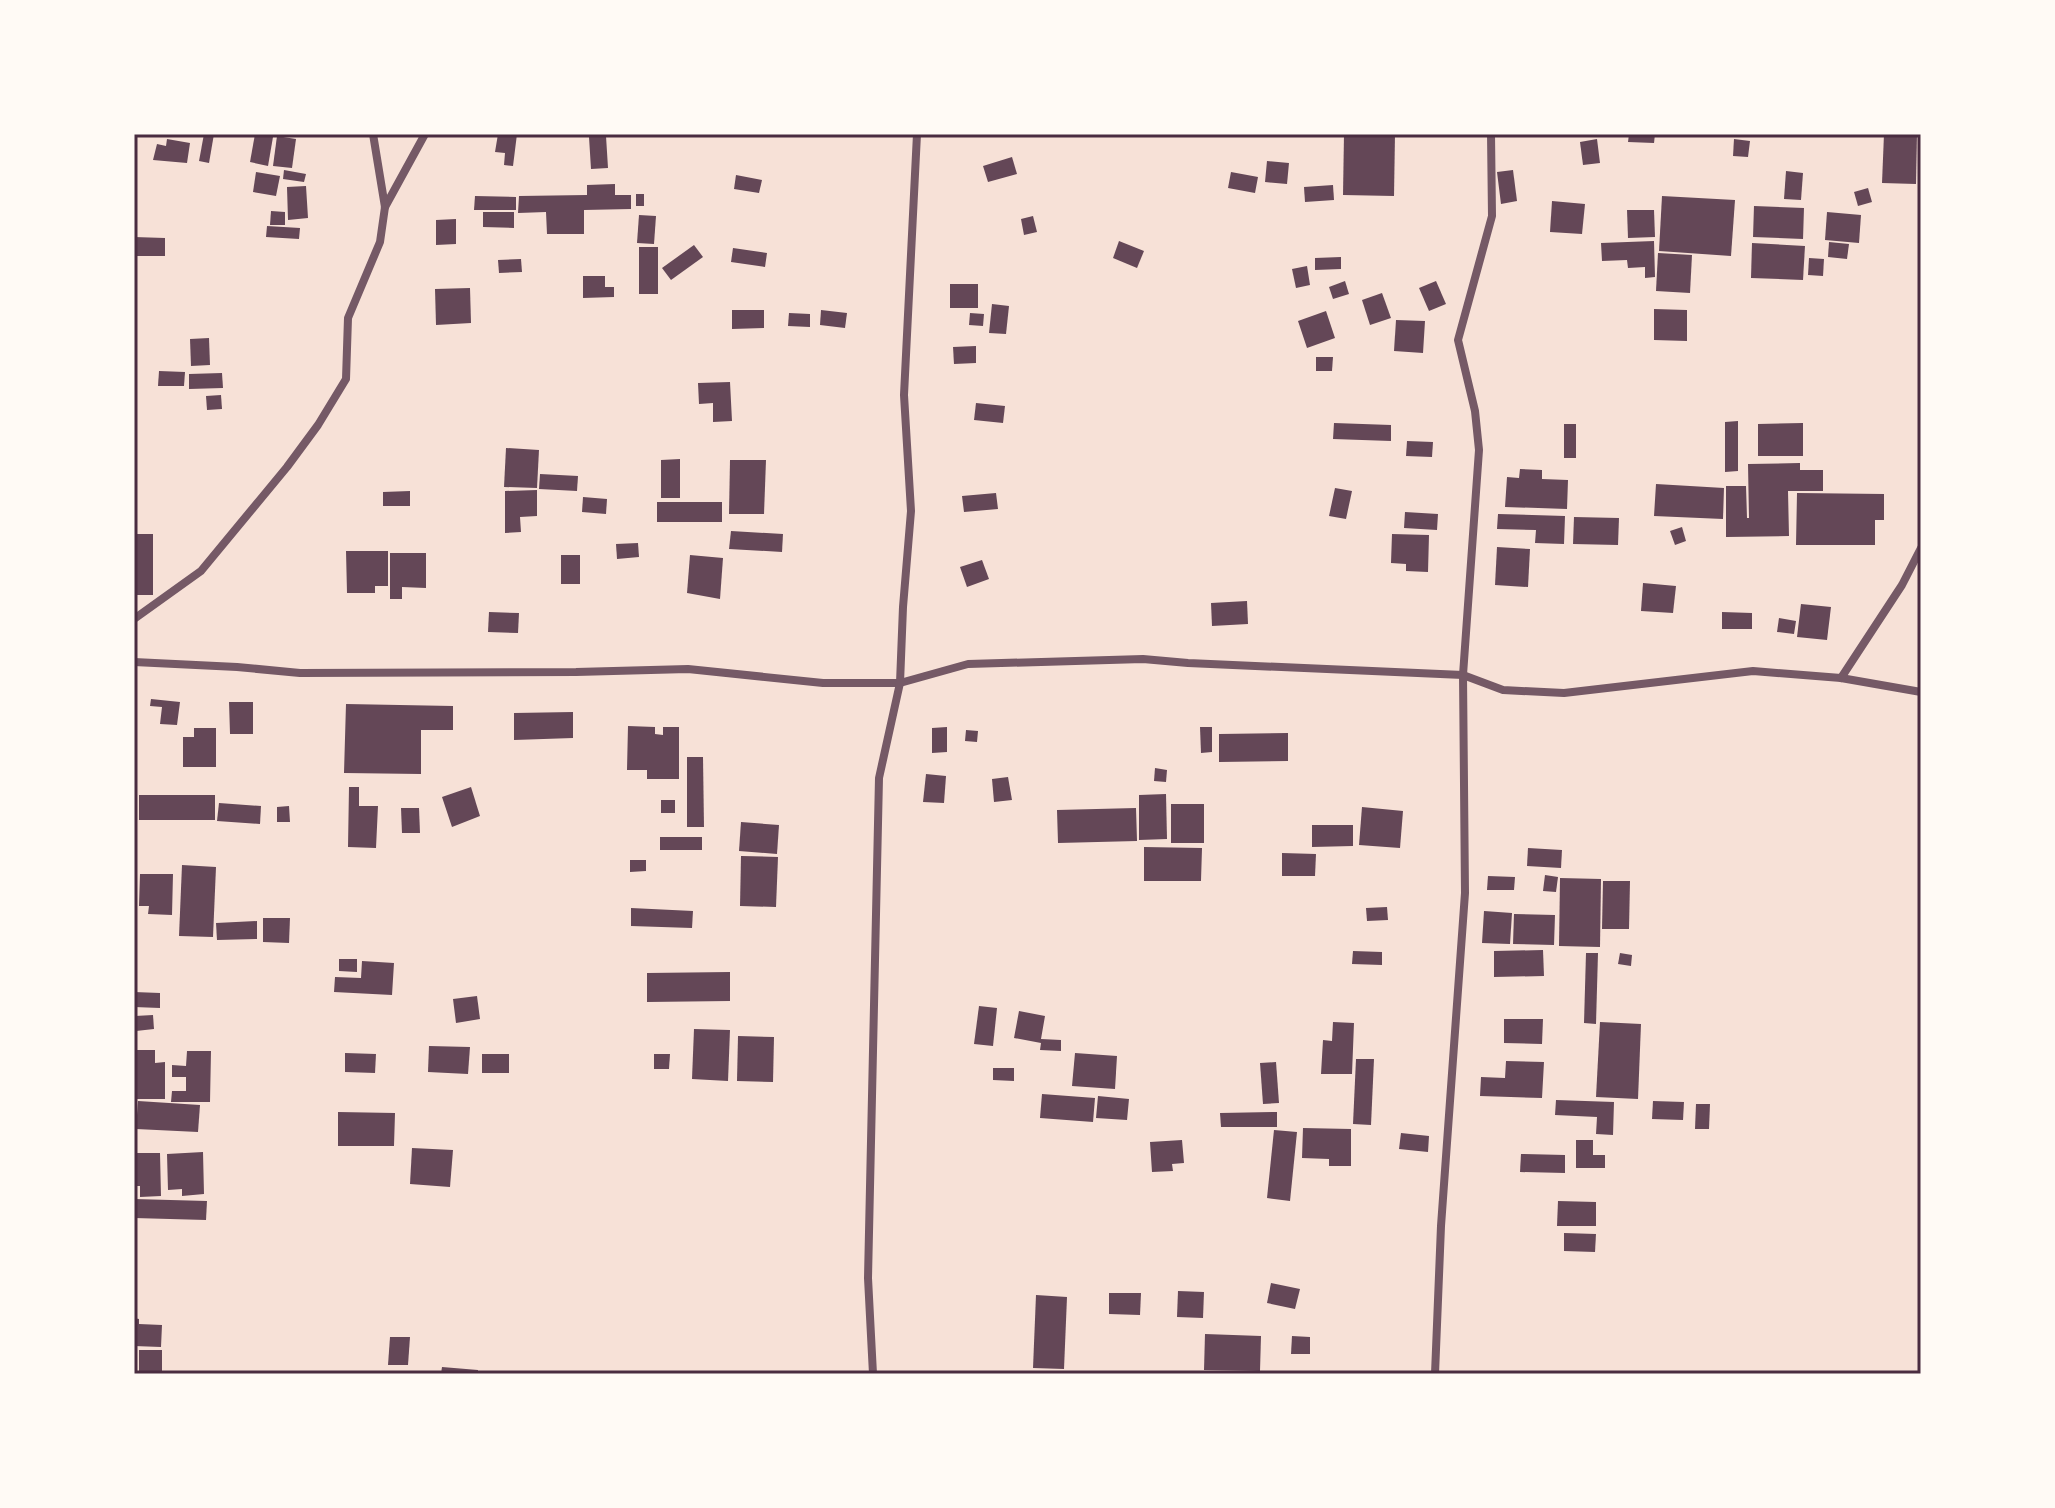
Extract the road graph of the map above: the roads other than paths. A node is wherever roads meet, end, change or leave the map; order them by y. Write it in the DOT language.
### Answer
graph roads {
  1 [pos="373,134"];
  2 [pos="425,134"];
  3 [pos="917,134"];
  4 [pos="1491,134"];
  5 [pos="385,207"];
  6 [pos="1921,548"];
  7 [pos="134,619"];
  8 [pos="134,662"];
  9 [pos="1463,675"];
  10 [pos="1841,678"];
  11 [pos="900,683"];
  12 [pos="1921,692"];
  13 [pos="873,1374"];
  14 [pos="1435,1374"];
  1 -- 5 [label="street"];
  2 -- 5 [label="street"];
  3 -- 11 [label="street"];
  4 -- 9 [label="street"];
  5 -- 7 [label="street"];
  6 -- 10 [label="street"];
  8 -- 11 [label="street"];
  9 -- 10 [label="street"];
  9 -- 11 [label="street"];
  9 -- 14 [label="street"];
  10 -- 12 [label="street"];
  11 -- 13 [label="street"];
}
